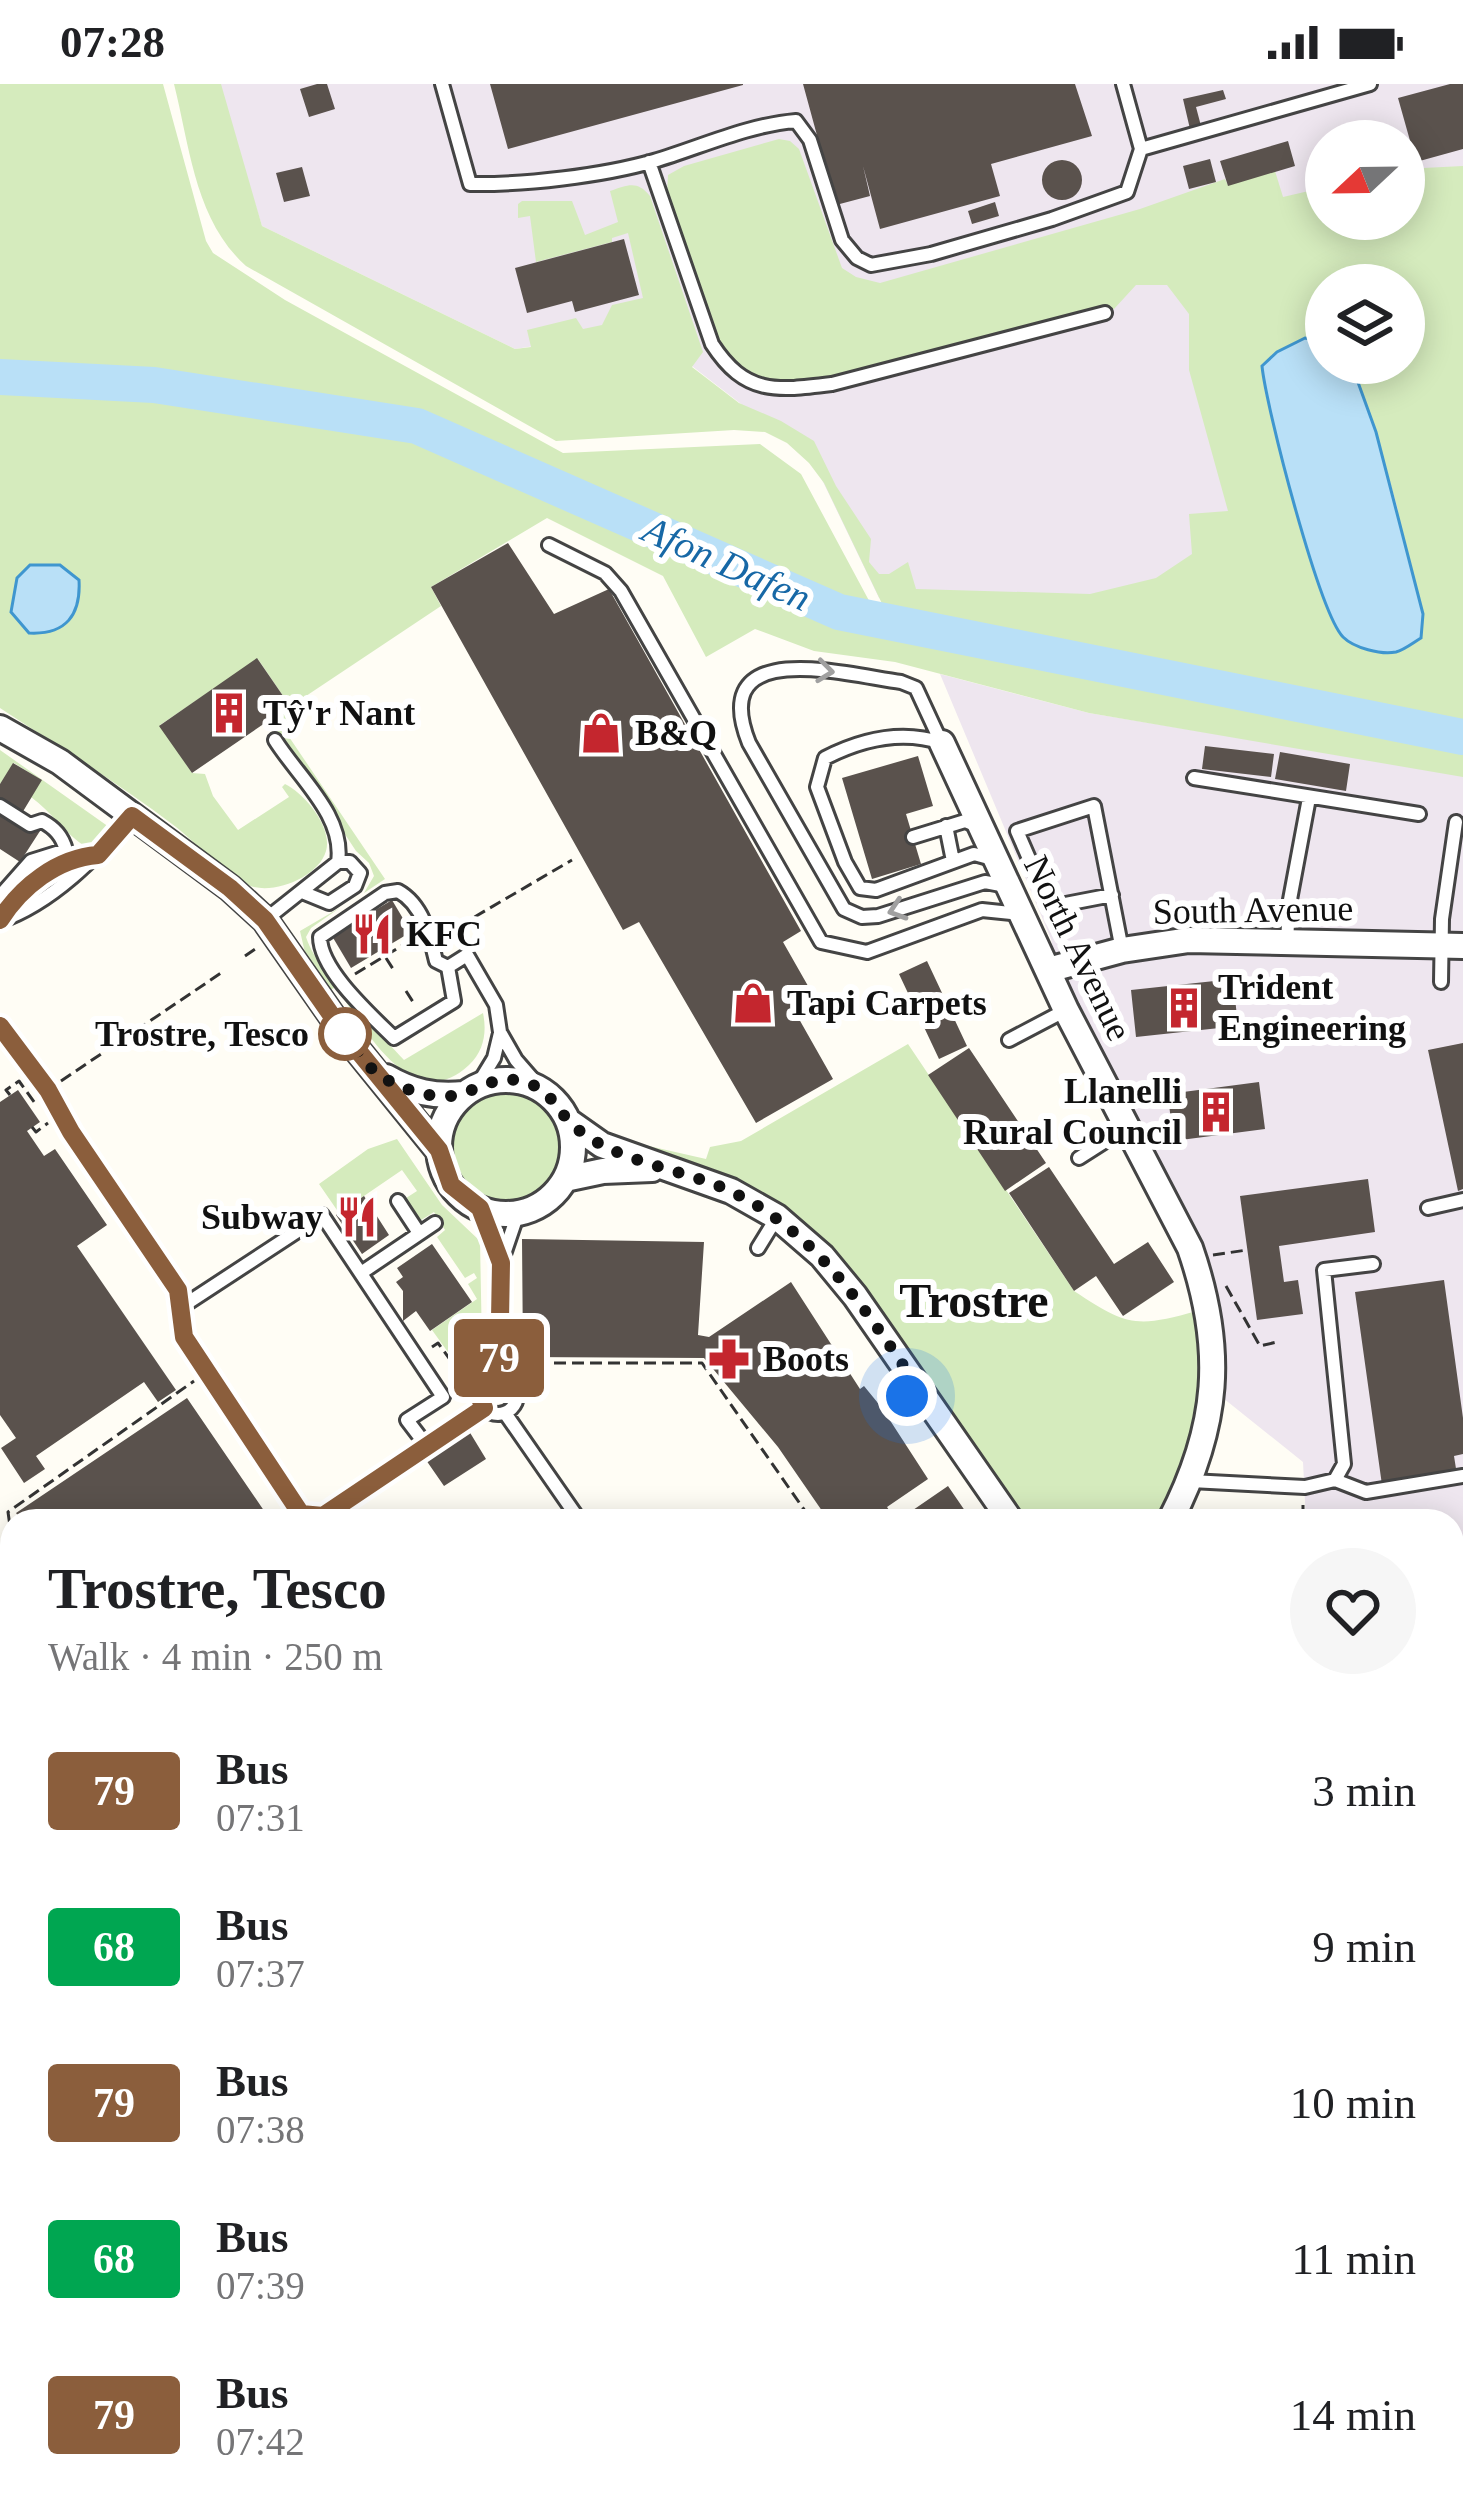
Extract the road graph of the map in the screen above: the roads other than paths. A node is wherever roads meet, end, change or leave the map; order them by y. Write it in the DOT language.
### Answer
graph roads {
  1 [pos="442,84"];
  2 [pos="1123,84"];
  3 [pos="1370,84"];
  4 [pos="1142,149"];
  5 [pos="649,162"];
  6 [pos="1106,313"];
  7 [pos="550,545"];
  8 [pos="0,728"];
  9 [pos="275,740"];
  10 [pos="942,743"];
  11 [pos="1195,778"];
  12 [pos="1309,798"];
  13 [pos="0,806"];
  14 [pos="1419,814"];
  15 [pos="132,816"];
  16 [pos="1456,822"];
  17 [pos="946,826"];
  18 [pos="981,827"];
  19 [pos="913,837"];
  20 [pos="66,850"];
  21 [pos="98,855"];
  22 [pos="82,856"];
  23 [pos="996,860"];
  24 [pos="338,862"];
  25 [pos="953,862"];
  26 [pos="1009,888"];
  27 [pos="302,892"];
  28 [pos="0,896"];
  29 [pos="1112,896"];
  30 [pos="1021,914"];
  31 [pos="0,920"];
  32 [pos="265,932"];
  33 [pos="1288,942"];
  34 [pos="1454,946"];
  35 [pos="1122,950"];
  36 [pos="448,967"];
  37 [pos="1048,970"];
  38 [pos="1442,982"];
  39 [pos="1066,1010"];
  40 [pos="0,1026"];
  41 [pos="500,1031"];
  42 [pos="1009,1040"];
  43 [pos="374,1070"];
  44 [pos="471,1090"];
  45 [pos="543,1090"];
  46 [pos="568,1121"];
  47 [pos="1126,1128"];
  48 [pos="439,1150"];
  49 [pos="1079,1158"];
  50 [pos="660,1168"];
  51 [pos="565,1179"];
  52 [pos="1463,1200"];
  53 [pos="398,1201"];
  54 [pos="480,1208"];
  55 [pos="1428,1208"];
  56 [pos="518,1213"];
  57 [pos="777,1217"];
  58 [pos="435,1223"];
  59 [pos="419,1233"];
  60 [pos="758,1248"];
  61 [pos="501,1263"];
  62 [pos="1373,1264"];
  63 [pos="361,1273"];
  64 [pos="183,1306"];
  65 [pos="499,1376"];
  66 [pos="918,1387"];
  67 [pos="895,1404"];
  68 [pos="484,1408"];
  69 [pos="506,1413"];
  70 [pos="426,1445"];
  71 [pos="1463,1476"];
  72 [pos="1191,1480"];
  73 [pos="1335,1480"];
  74 [pos="298,1509"];
  75 [pos="333,1509"];
  76 [pos="572,1509"];
  77 [pos="1003,1509"];
  78 [pos="1176,1509"];
  1 -- 5 [label="lane"];
  2 -- 4 [label="lane"];
  3 -- 4 [label="lane"];
  4 -- 5 [label="lane"];
  5 -- 6 [label="lane"];
  7 -- 30 [label="lane"];
  8 -- 15 [label="street"];
  9 -- 24 [label="lane"];
  10 -- 18 [label="street, North Avenue"];
  10 -- 25 [label="lane"];
  26 -- 10 [label="lane, one-way"];
  11 -- 12 [label="lane"];
  12 -- 14 [label="lane"];
  12 -- 33 [label="lane"];
  13 -- 20 [label="lane"];
  15 -- 21 [label="lane"];
  15 -- 32 [label="street"];
  16 -- 34 [label="lane"];
  17 -- 18 [label="lane"];
  17 -- 19 [label="lane"];
  17 -- 25 [label="lane"];
  18 -- 23 [label="street, North Avenue"];
  20 -- 22 [label="lane"];
  20 -- 28 [label="lane"];
  21 -- 22 [label="lane"];
  21 -- 31 [label="lane"];
  22 -- 31 [label="lane"];
  23 -- 25 [label="lane"];
  23 -- 26 [label="street, North Avenue"];
  24 -- 27 [label="lane"];
  24 -- 27 [label="lane"];
  26 -- 30 [label="street, North Avenue"];
  27 -- 32 [label="lane"];
  29 -- 29 [label="lane"];
  29 -- 35 [label="lane"];
  30 -- 37 [label="street, North Avenue"];
  32 -- 43 [label="street"];
  33 -- 34 [label="street, South Avenue"];
  33 -- 35 [label="street, South Avenue"];
  34 -- 38 [label="lane"];
  35 -- 37 [label="street, South Avenue"];
  36 -- 36 [label="lane"];
  36 -- 41 [label="lane"];
  37 -- 39 [label="street, North Avenue"];
  39 -- 42 [label="lane"];
  39 -- 47 [label="street, North Avenue"];
  40 -- 64 [label="lane"];
  41 -- 44 [label="lane"];
  41 -- 45 [label="lane"];
  43 -- 44 [label="street"];
  43 -- 48 [label="street"];
  44 -- 45 [label="street"];
  44 -- 48 [label="street"];
  45 -- 46 [label="street"];
  46 -- 50 [label="street"];
  46 -- 51 [label="street"];
  47 -- 49 [label="lane"];
  47 -- 72 [label="street, North Avenue"];
  48 -- 54 [label="street"];
  50 -- 51 [label="street"];
  50 -- 57 [label="street"];
  51 -- 56 [label="street"];
  52 -- 55 [label="lane"];
  53 -- 59 [label="lane"];
  54 -- 56 [label="street"];
  54 -- 61 [label="lane"];
  56 -- 61 [label="lane"];
  57 -- 60 [label="lane"];
  57 -- 66 [label="street"];
  58 -- 59 [label="lane"];
  59 -- 63 [label="lane"];
  61 -- 65 [label="lane"];
  62 -- 73 [label="lane"];
  63 -- 64 [label="lane"];
  63 -- 70 [label="lane"];
  64 -- 74 [label="lane"];
  65 -- 68 [label="lane"];
  65 -- 69 [label="lane"];
  66 -- 67 [label="lane"];
  66 -- 77 [label="street"];
  68 -- 69 [label="lane"];
  68 -- 70 [label="lane"];
  69 -- 76 [label="lane"];
  70 -- 75 [label="lane"];
  71 -- 73 [label="lane"];
  72 -- 73 [label="lane"];
  72 -- 78 [label="street, North Avenue"];
}
